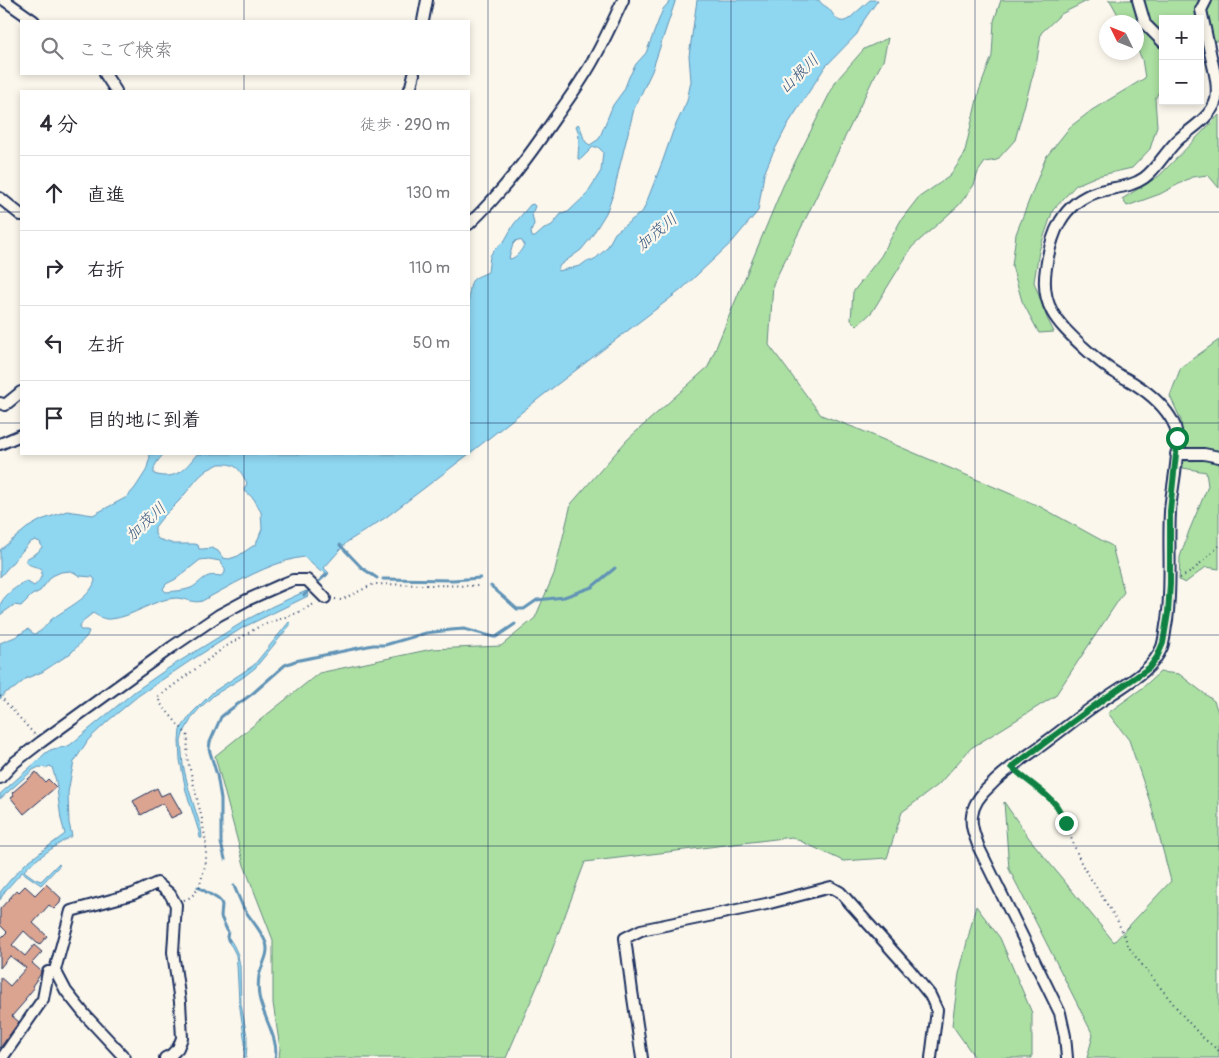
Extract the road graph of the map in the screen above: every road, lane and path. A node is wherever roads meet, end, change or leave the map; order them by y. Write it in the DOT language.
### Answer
graph roads {
  1 [pos="4,0"];
  2 [pos="427,0"];
  3 [pos="624,0"];
  4 [pos="1138,0"];
  5 [pos="1206,0"];
  6 [pos="33,20"];
  7 [pos="423,20"];
  8 [pos="1159,38"];
  9 [pos="1205,50"];
  10 [pos="106,75"];
  11 [pos="414,75"];
  12 [pos="115,90"];
  13 [pos="409,90"];
  14 [pos="0,198"];
  15 [pos="20,214"];
  16 [pos="470,223"];
  17 [pos="20,393"];
  18 [pos="0,403"];
  19 [pos="20,435"];
  20 [pos="0,444"];
  21 [pos="1176,454"];
  22 [pos="1219,457"];
  23 [pos="1219,546"];
  24 [pos="1170,584"];
  25 [pos="481,586"];
  26 [pos="325,598"];
  27 [pos="0,696"];
  28 [pos="39,739"];
  29 [pos="1012,767"];
  30 [pos="2,774"];
  31 [pos="176,905"];
  32 [pos="55,970"];
  33 [pos="1219,1051"];
  34 [pos="2,1058"];
  35 [pos="126,1058"];
  36 [pos="165,1058"];
  37 [pos="642,1058"];
  38 [pos="931,1058"];
  39 [pos="1067,1058"];
  1 -- 6 [label="street"];
  2 -- 7 [label="street"];
  3 -- 16 [label="street"];
  4 -- 8 [label="street"];
  5 -- 9 [label="street"];
  9 -- 21 [label="street"];
  10 -- 12 [label="street"];
  11 -- 13 [label="street"];
  14 -- 15 [label="street"];
  17 -- 18 [label="street"];
  19 -- 20 [label="street"];
  21 -- 22 [label="street"];
  21 -- 24 [label="street"];
  23 -- 24 [label="path"];
  24 -- 29 [label="street"];
  25 -- 26 [label="path"];
  26 -- 30 [label="street"];
  26 -- 31 [label="path"];
  27 -- 28 [label="path"];
  29 -- 33 [label="path"];
  29 -- 39 [label="street"];
  31 -- 32 [label="street"];
  31 -- 36 [label="street"];
  32 -- 34 [label="street"];
  32 -- 35 [label="street"];
  37 -- 38 [label="street"];
}
